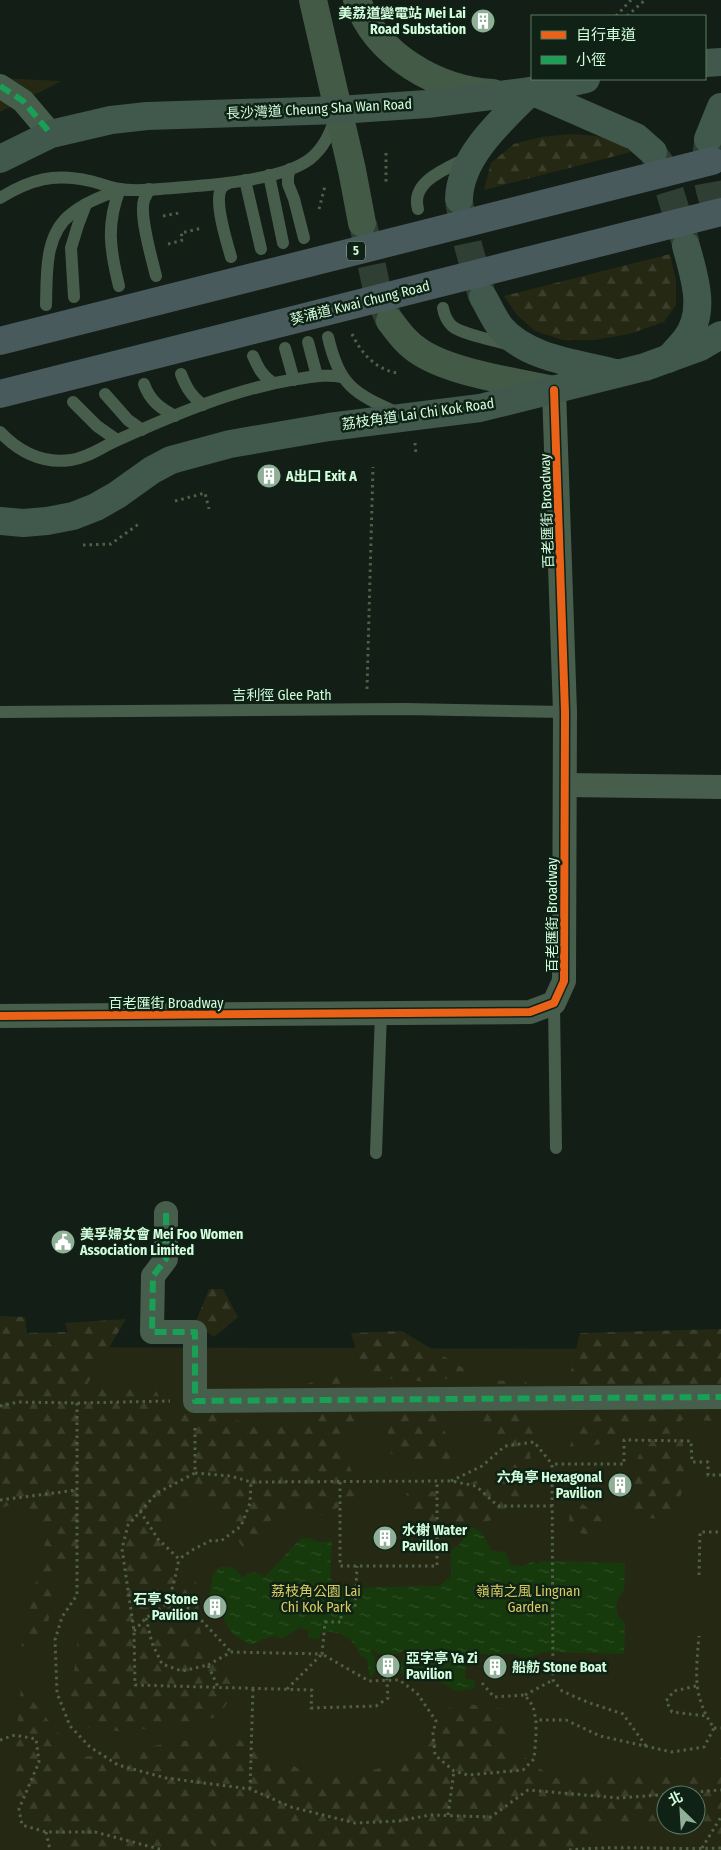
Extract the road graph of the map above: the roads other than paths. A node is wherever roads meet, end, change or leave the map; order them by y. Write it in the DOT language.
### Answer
graph roads {
  1 [pos="313,0"];
  2 [pos="358,0"];
  3 [pos="721,62"];
  4 [pos="706,63"];
  5 [pos="582,80"];
  6 [pos="0,86"];
  7 [pos="532,91"];
  8 [pos="504,94"];
  9 [pos="721,108"];
  10 [pos="339,110"];
  11 [pos="51,134"];
  12 [pos="710,150"];
  13 [pos="652,152"];
  14 [pos="473,156"];
  15 [pos="0,159"];
  16 [pos="290,168"];
  17 [pos="268,175"];
  18 [pos="245,180"];
  19 [pos="227,184"];
  20 [pos="120,189"];
  21 [pos="149,189"];
  22 [pos="0,198"];
  23 [pos="458,200"];
  24 [pos="86,204"];
  25 [pos="418,209"];
  26 [pos="721,212"];
  27 [pos="362,223"];
  28 [pos="304,238"];
  29 [pos="283,244"];
  30 [pos="686,246"];
  31 [pos="261,249"];
  32 [pos="231,257"];
  33 [pos="156,276"];
  34 [pos="119,286"];
  35 [pos="74,297"];
  36 [pos="483,298"];
  37 [pos="46,305"];
  38 [pos="443,308"];
  39 [pos="390,321"];
  40 [pos="721,335"];
  41 [pos="328,337"];
  42 [pos="0,341"];
  43 [pos="308,342"];
  44 [pos="285,348"];
  45 [pos="534,352"];
  46 [pos="253,356"];
  47 [pos="666,360"];
  48 [pos="181,374"];
  49 [pos="620,374"];
  50 [pos="317,376"];
  51 [pos="342,377"];
  52 [pos="294,380"];
  53 [pos="272,383"];
  54 [pos="144,384"];
  55 [pos="554,390"];
  56 [pos="0,394"];
  57 [pos="105,394"];
  58 [pos="73,402"];
  59 [pos="202,405"];
  60 [pos="175,416"];
  61 [pos="404,417"];
  62 [pos="142,430"];
  63 [pos="0,432"];
  64 [pos="117,440"];
  65 [pos="0,521"];
  66 [pos="0,712"];
  67 [pos="565,712"];
  68 [pos="566,785"];
  69 [pos="721,786"];
  70 [pos="554,1003"];
  71 [pos="380,1013"];
  72 [pos="0,1016"];
  73 [pos="556,1148"];
  74 [pos="376,1153"];
  75 [pos="166,1213"];
  76 [pos="721,1397"];
  1 -- 10 [label="main road"];
  2 -- 8 [label="main road"];
  3 -- 4 [label="main road"];
  5 -- 7 [label="main road, 長沙灣道 Cheung Sha Wan Road"];
  6 -- 11 [label="street"];
  7 -- 8 [label="main road, 長沙灣道 Cheung Sha Wan Road"];
  7 -- 13 [label="main road"];
  7 -- 14 [label="main road"];
  8 -- 10 [label="main road, 長沙灣道 Cheung Sha Wan Road"];
  9 -- 12 [label="main road"];
  10 -- 11 [label="main road, 長沙灣道 Cheung Sha Wan Road"];
  10 -- 16 [label="lane"];
  10 -- 27 [label="main road"];
  11 -- 15 [label="main road, 長沙灣道 Cheung Sha Wan Road"];
  12 -- 42 [label="highway, 5, bridge"];
  14 -- 23 [label="main road"];
  14 -- 25 [label="lane"];
  16 -- 17 [label="lane"];
  16 -- 28 [label="lane"];
  17 -- 18 [label="lane"];
  17 -- 29 [label="lane"];
  18 -- 19 [label="lane"];
  18 -- 31 [label="lane"];
  19 -- 21 [label="lane"];
  19 -- 32 [label="lane"];
  20 -- 21 [label="lane"];
  20 -- 22 [label="lane"];
  20 -- 24 [label="lane"];
  20 -- 34 [label="lane"];
  21 -- 33 [label="lane"];
  24 -- 35 [label="lane"];
  24 -- 37 [label="lane"];
  26 -- 56 [label="highway, 葵涌道 Kwai Chung Road, bridge"];
  30 -- 47 [label="main road"];
  36 -- 45 [label="main road"];
  38 -- 45 [label="lane"];
  39 -- 55 [label="main road"];
  40 -- 47 [label="main road, 荔枝角道 Lai Chi Kok Road"];
  41 -- 51 [label="lane"];
  43 -- 50 [label="lane"];
  44 -- 52 [label="lane"];
  45 -- 49 [label="main road"];
  46 -- 53 [label="lane"];
  47 -- 49 [label="main road, 荔枝角道 Lai Chi Kok Road"];
  48 -- 59 [label="lane"];
  49 -- 55 [label="main road, 荔枝角道 Lai Chi Kok Road"];
  50 -- 51 [label="lane"];
  50 -- 52 [label="lane"];
  51 -- 61 [label="lane"];
  52 -- 53 [label="lane"];
  53 -- 59 [label="lane"];
  54 -- 60 [label="lane"];
  55 -- 61 [label="main road, 荔枝角道 Lai Chi Kok Road"];
  55 -- 67 [label="street, 百老匯街 Broadway"];
  57 -- 62 [label="lane"];
  58 -- 64 [label="lane"];
  59 -- 60 [label="lane"];
  60 -- 62 [label="lane"];
  61 -- 65 [label="main road, 荔枝角道 Lai Chi Kok Road"];
  62 -- 64 [label="lane"];
  63 -- 64 [label="lane"];
  66 -- 67 [label="lane, 吉利徑 Glee Path"];
  67 -- 68 [label="street, 百老匯街 Broadway"];
  68 -- 69 [label="street"];
  68 -- 70 [label="street, 百老匯街 Broadway"];
  70 -- 71 [label="street, 百老匯街 Broadway"];
  70 -- 73 [label="lane, 百老匯街 Broadway"];
  71 -- 72 [label="street, 百老匯街 Broadway"];
  71 -- 74 [label="lane"];
  75 -- 76 [label="street"];
}
